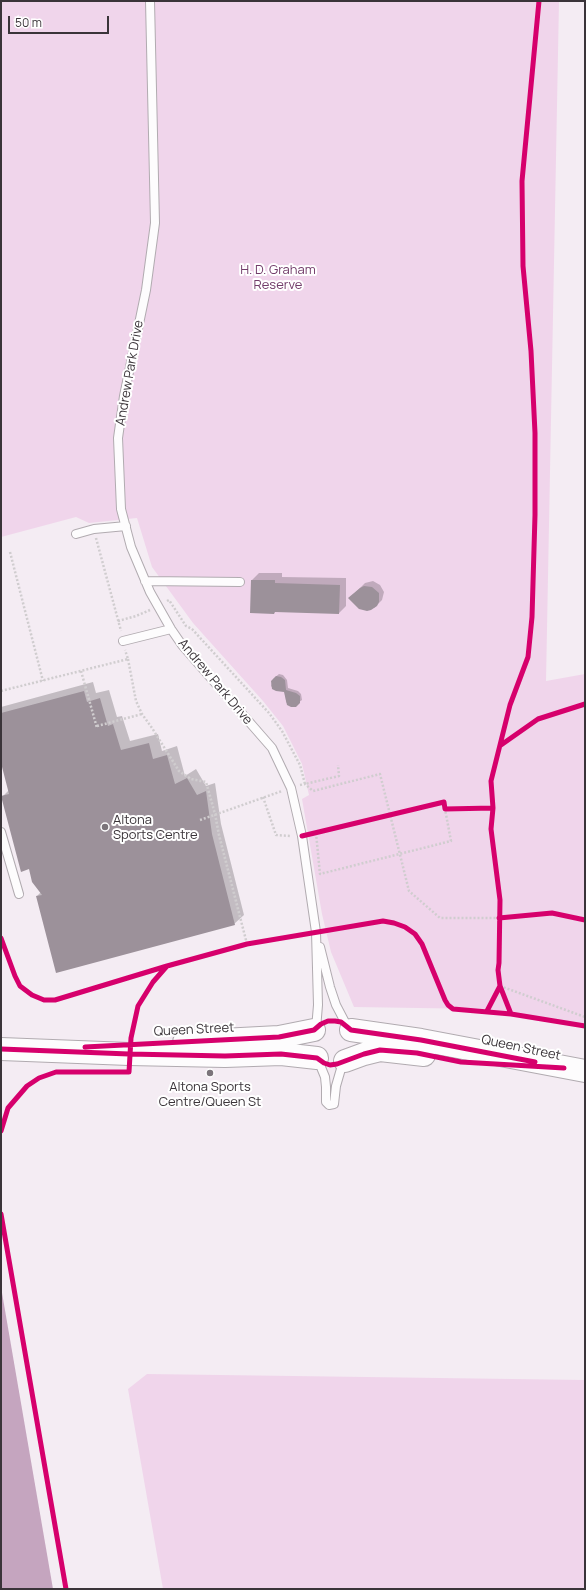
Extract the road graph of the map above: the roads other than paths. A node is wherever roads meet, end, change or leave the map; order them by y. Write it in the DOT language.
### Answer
graph roads {
  1 [pos="150,1"];
  2 [pos="126,526"];
  3 [pos="76,534"];
  4 [pos="145,581"];
  5 [pos="240,582"];
  6 [pos="171,629"];
  7 [pos="123,641"];
  8 [pos="1,832"];
  9 [pos="19,894"];
  10 [pos="316,932"];
  11 [pos="349,1028"];
  12 [pos="315,1029"];
  13 [pos="1,1049"];
  14 [pos="26,1050"];
  15 [pos="318,1059"];
  16 [pos="344,1062"];
  17 [pos="575,1070"];
  1 -- 2 [label="lane, Andrew Park Drive"];
  2 -- 3 [label="lane"];
  2 -- 4 [label="lane, Andrew Park Drive"];
  4 -- 5 [label="lane"];
  4 -- 6 [label="lane, Andrew Park Drive"];
  6 -- 7 [label="lane"];
  6 -- 10 [label="lane, Andrew Park Drive"];
  8 -- 9 [label="lane"];
  10 -- 11 [label="lane, Andrew Park Drive"];
  10 -- 12 [label="lane, Andrew Park Drive"];
  11 -- 12 [label="main road"];
  11 -- 16 [label="main road"];
  11 -- 17 [label="main road, Queen Street"];
  12 -- 14 [label="main road, Queen Street"];
  12 -- 15 [label="main road"];
  13 -- 14 [label="main road, Queen Street"];
  14 -- 15 [label="main road, Queen Street"];
  15 -- 16 [label="main road"];
  15 -- 16 [label="lane"];
  16 -- 17 [label="main road, Queen Street"];
}
